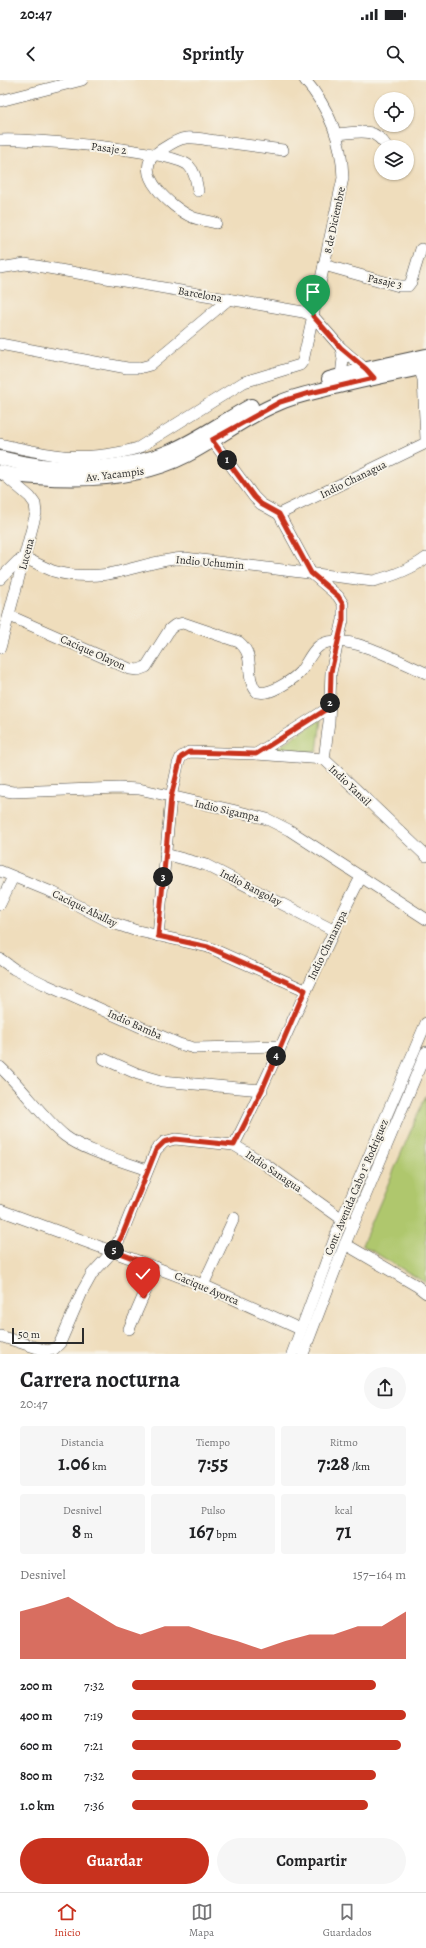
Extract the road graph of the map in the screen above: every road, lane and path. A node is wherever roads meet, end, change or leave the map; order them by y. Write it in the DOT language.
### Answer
graph roads {
  1 [pos="82,80"];
  2 [pos="305,80"];
  3 [pos="0,101"];
  4 [pos="336,134"];
  5 [pos="0,140"];
  6 [pos="383,140"];
  7 [pos="283,150"];
  8 [pos="154,155"];
  9 [pos="198,191"];
  10 [pos="216,223"];
  11 [pos="421,249"];
  12 [pos="324,265"];
  13 [pos="0,268"];
  14 [pos="228,299"];
  15 [pos="313,316"];
  16 [pos="0,344"];
  17 [pos="341,348"];
  18 [pos="426,356"];
  19 [pos="406,360"];
  20 [pos="422,368"];
  21 [pos="370,373"];
  22 [pos="341,376"];
  23 [pos="426,439"];
  24 [pos="212,440"];
  25 [pos="426,443"];
  26 [pos="0,444"];
  27 [pos="0,458"];
  28 [pos="1,472"];
  29 [pos="279,514"];
  30 [pos="25,558"];
  31 [pos="426,558"];
  32 [pos="311,573"];
  33 [pos="0,579"];
  34 [pos="10,616"];
  35 [pos="338,642"];
  36 [pos="0,648"];
  37 [pos="426,673"];
  38 [pos="330,707"];
  39 [pos="256,754"];
  40 [pos="324,759"];
  41 [pos="0,790"];
  42 [pos="171,797"];
  43 [pos="166,854"];
  44 [pos="426,856"];
  45 [pos="0,872"];
  46 [pos="13,877"];
  47 [pos="361,877"];
  48 [pos="0,904"];
  49 [pos="426,919"];
  50 [pos="333,930"];
  51 [pos="158,936"];
  52 [pos="0,959"];
  53 [pos="305,990"];
  54 [pos="426,1023"];
  55 [pos="280,1046"];
  56 [pos="426,1052"];
  57 [pos="104,1059"];
  58 [pos="0,1067"];
  59 [pos="262,1090"];
  60 [pos="234,1145"];
  61 [pos="148,1170"];
  62 [pos="0,1210"];
  63 [pos="234,1218"];
  64 [pos="342,1219"];
  65 [pos="354,1225"];
  66 [pos="344,1244"];
  67 [pos="114,1251"];
  68 [pos="156,1267"];
  69 [pos="203,1285"];
  70 [pos="426,1293"];
  71 [pos="129,1329"];
  72 [pos="300,1330"];
  73 [pos="0,1336"];
  74 [pos="292,1354"];
  75 [pos="303,1354"];
  1 -- 3 [label="street"];
  2 -- 4 [label="street, 8 de Diciembre"];
  4 -- 6 [label="street"];
  4 -- 12 [label="street, 8 de Diciembre"];
  5 -- 8 [label="street, Pasaje 2"];
  7 -- 8 [label="street"];
  8 -- 9 [label="street, Pasaje 2"];
  8 -- 10 [label="street"];
  11 -- 12 [label="street, Pasaje 3"];
  12 -- 15 [label="street, 8 de Diciembre"];
  13 -- 14 [label="street, Barcelona"];
  14 -- 15 [label="street, Barcelona"];
  14 -- 16 [label="street"];
  15 -- 17 [label="street"];
  15 -- 26 [label="street, 8 de Diciembre"];
  17 -- 21 [label="street"];
  17 -- 22 [label="street"];
  18 -- 19 [label="street"];
  19 -- 20 [label="street"];
  19 -- 21 [label="street"];
  20 -- 21 [label="street, Av. Yacampis"];
  20 -- 23 [label="street"];
  21 -- 22 [label="street"];
  21 -- 24 [label="street, Av. Yacampis"];
  22 -- 27 [label="street"];
  24 -- 28 [label="street, Av. Yacampis"];
  24 -- 29 [label="street"];
  25 -- 29 [label="street, Indio Chanagua"];
  28 -- 30 [label="street, Lucena"];
  29 -- 32 [label="street"];
  30 -- 32 [label="street, Indio Uchumin"];
  30 -- 33 [label="street"];
  30 -- 34 [label="street, Lucena"];
  31 -- 32 [label="street, Indio Uchumin"];
  32 -- 35 [label="street"];
  34 -- 35 [label="street, Cacique Olayon"];
  34 -- 36 [label="street, Lucena"];
  35 -- 37 [label="street, Cacique Olayon"];
  35 -- 38 [label="street"];
  38 -- 39 [label="street"];
  38 -- 40 [label="street"];
  39 -- 40 [label="street, Indio Yansil"];
  39 -- 42 [label="street, Indio Yansil"];
  40 -- 44 [label="street, Indio Yansil"];
  41 -- 42 [label="street, Indio Sigampa"];
  42 -- 43 [label="street, Indio Yansil"];
  42 -- 47 [label="street, Indio Sigampa"];
  43 -- 50 [label="street, Indio Bangolay"];
  43 -- 51 [label="street, Indio Yansil"];
  45 -- 46 [label="street, Cacique Aballay"];
  46 -- 48 [label="street"];
  46 -- 51 [label="street, Cacique Aballay"];
  47 -- 49 [label="street, Indio Sigampa"];
  47 -- 50 [label="street, Indio Chanampa"];
  50 -- 53 [label="street, Indio Chanampa"];
  51 -- 53 [label="street, Cacique Aballay"];
  52 -- 55 [label="street, Indio Bamba"];
  53 -- 55 [label="street, Indio Chanampa"];
  54 -- 64 [label="street, Cont. Avenida Cabo 1° Rodriguez"];
  55 -- 59 [label="street, Indio Chanampa"];
  56 -- 65 [label="street, Cont. Avenida Cabo 1° Rodriguez"];
  57 -- 59 [label="street"];
  58 -- 61 [label="street"];
  59 -- 60 [label="street, Indio Chanampa"];
  60 -- 61 [label="street, Indio Sanagua"];
  60 -- 64 [label="street, Indio Sanagua"];
  61 -- 67 [label="street, Indio Sanagua"];
  62 -- 67 [label="street, Cacique Ayorca"];
  63 -- 69 [label="street"];
  64 -- 65 [label="street, Indio Sanagua"];
  64 -- 72 [label="street, Cont. Avenida Cabo 1° Rodriguez"];
  65 -- 66 [label="street, Cont. Avenida Cabo 1° Rodriguez"];
  66 -- 70 [label="street"];
  66 -- 75 [label="street, Cont. Avenida Cabo 1° Rodriguez"];
  67 -- 68 [label="street, Cacique Ayorca"];
  67 -- 73 [label="street, Indio Sanagua"];
  68 -- 69 [label="street, Cacique Ayorca"];
  68 -- 71 [label="street"];
  69 -- 72 [label="street, Cacique Ayorca"];
  72 -- 74 [label="street, Cont. Avenida Cabo 1° Rodriguez"];
}
